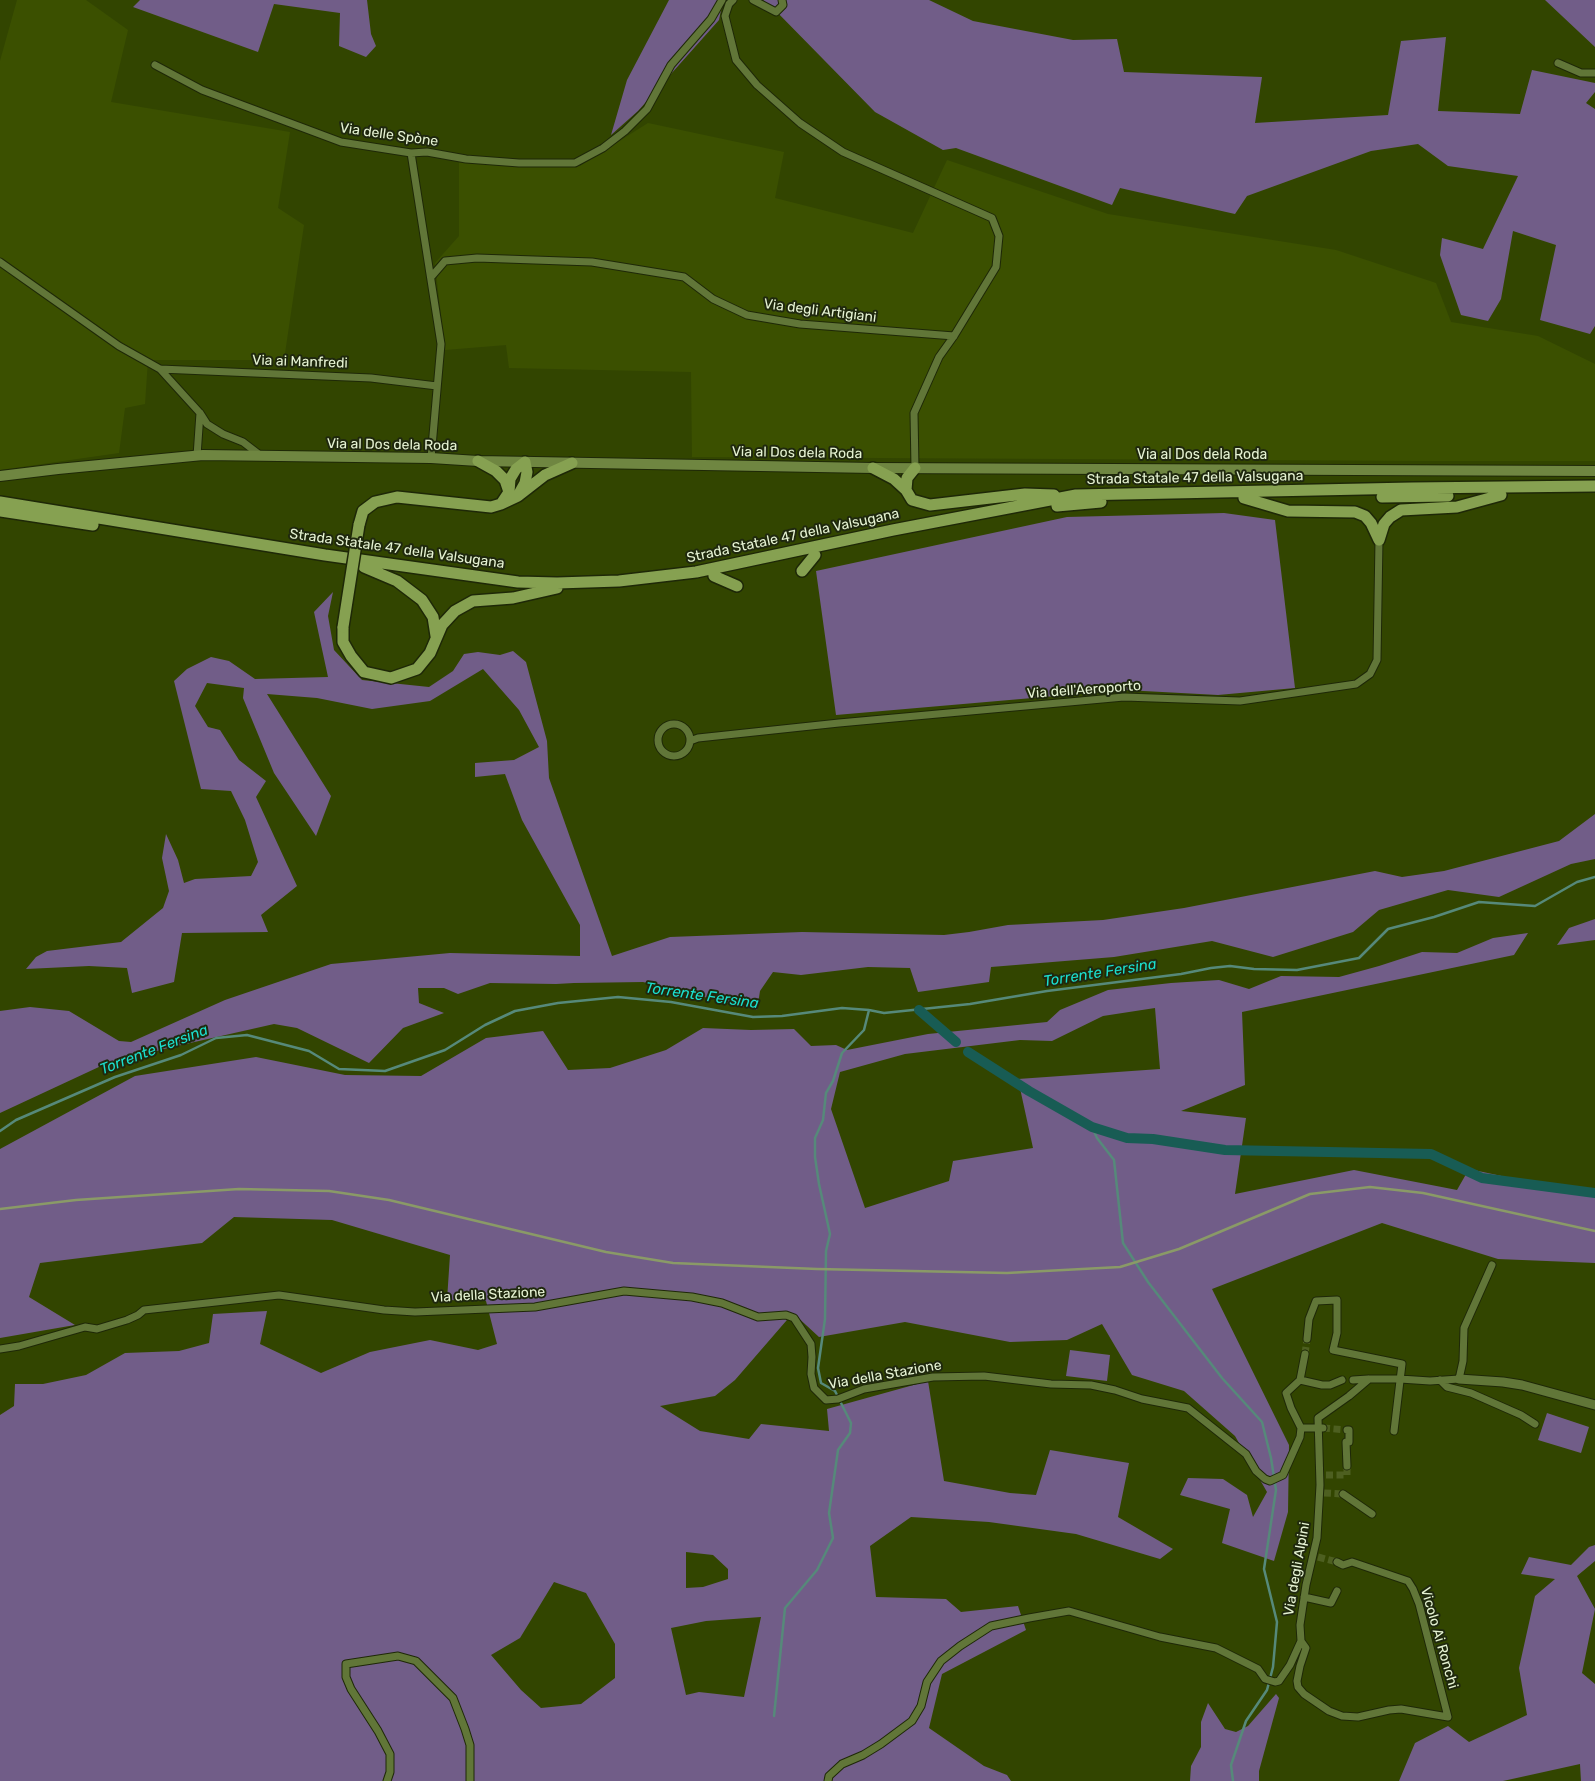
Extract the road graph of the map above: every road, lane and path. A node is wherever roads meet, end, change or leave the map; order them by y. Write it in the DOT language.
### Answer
graph roads {
  1 [pos="722,0"];
  2 [pos="733,0"];
  3 [pos="753,0"];
  4 [pos="782,0"];
  5 [pos="1558,64"];
  6 [pos="155,65"];
  7 [pos="1595,73"];
  8 [pos="411,153"];
  9 [pos="0,262"];
  10 [pos="432,276"];
  11 [pos="954,336"];
  12 [pos="160,369"];
  13 [pos="437,386"];
  14 [pos="200,413"];
  15 [pos="196,456"];
  16 [pos="261,456"];
  17 [pos="431,458"];
  18 [pos="478,461"];
  19 [pos="525,462"];
  20 [pos="572,463"];
  21 [pos="873,468"];
  22 [pos="915,468"];
  23 [pos="1595,471"];
  24 [pos="0,476"];
  25 [pos="1595,486"];
  26 [pos="906,490"];
  27 [pos="513,494"];
  28 [pos="1595,494"];
  29 [pos="1076,495"];
  30 [pos="1501,495"];
  31 [pos="1244,498"];
  32 [pos="0,502"];
  33 [pos="0,510"];
  34 [pos="1380,540"];
  35 [pos="815,555"];
  36 [pos="364,567"];
  37 [pos="802,571"];
  38 [pos="714,576"];
  39 [pos="737,586"];
  40 [pos="557,588"];
  41 [pos="436,636"];
  42 [pos="690,741"];
  43 [pos="1492,1265"];
  44 [pos="1307,1339"];
  45 [pos="0,1349"];
  46 [pos="1305,1354"];
  47 [pos="1369,1379"];
  48 [pos="1400,1379"];
  49 [pos="1460,1379"];
  50 [pos="1300,1380"];
  51 [pos="1342,1380"];
  52 [pos="1353,1380"];
  53 [pos="1440,1380"];
  54 [pos="1595,1405"];
  55 [pos="1535,1424"];
  56 [pos="1301,1428"];
  57 [pos="1320,1428"];
  58 [pos="1347,1430"];
  59 [pos="1394,1431"];
  60 [pos="1347,1466"];
  61 [pos="1343,1494"];
  62 [pos="1372,1514"];
  63 [pos="1337,1562"];
  64 [pos="1338,1591"];
  65 [pos="1304,1597"];
  66 [pos="1301,1640"];
  67 [pos="1448,1717"];
  68 [pos="387,1781"];
  69 [pos="470,1781"];
  70 [pos="828,1781"];
  1 -- 8 [label="street, Via delle Spòne"];
  2 -- 11 [label="street"];
  3 -- 4 [label="street"];
  5 -- 7 [label="street"];
  6 -- 8 [label="street, Via delle Spòne"];
  8 -- 10 [label="street"];
  9 -- 12 [label="street, Via ai Manfredi"];
  10 -- 11 [label="street, Via degli Artigiani"];
  10 -- 13 [label="street"];
  11 -- 22 [label="street"];
  12 -- 13 [label="street, Via ai Manfredi"];
  12 -- 14 [label="street, Via ai Manfredi"];
  13 -- 17 [label="street"];
  14 -- 15 [label="street"];
  14 -- 16 [label="street, Via ai Manfredi"];
  15 -- 16 [label="main road, Via al Dos dela Roda"];
  15 -- 24 [label="main road, Via al Dos dela Roda"];
  16 -- 17 [label="main road, Via al Dos dela Roda"];
  17 -- 18 [label="main road, Via al Dos dela Roda"];
  18 -- 19 [label="main road, Via al Dos dela Roda"];
  18 -- 27 [label="highway"];
  19 -- 20 [label="main road, Via al Dos dela Roda"];
  19 -- 27 [label="highway"];
  20 -- 21 [label="main road, Via al Dos dela Roda"];
  20 -- 27 [label="highway"];
  21 -- 22 [label="main road, Via al Dos dela Roda"];
  21 -- 26 [label="highway"];
  22 -- 23 [label="main road, Via al Dos dela Roda"];
  22 -- 26 [label="highway"];
  25 -- 29 [label="highway, Strada Statale 47 della Valsugana"];
  26 -- 29 [label="highway"];
  27 -- 41 [label="highway, bridge"];
  28 -- 30 [label="highway, Strada Statale 47 della Valsugana"];
  29 -- 32 [label="highway, Strada Statale 47 della Valsugana"];
  30 -- 31 [label="highway, Strada Statale 47 della Valsugana"];
  30 -- 34 [label="highway"];
  31 -- 34 [label="highway"];
  31 -- 35 [label="highway, Strada Statale 47 della Valsugana"];
  33 -- 36 [label="highway, Strada Statale 47 della Valsugana"];
  34 -- 42 [label="street, Via dell'Aeroporto"];
  35 -- 37 [label="highway"];
  35 -- 38 [label="highway, Strada Statale 47 della Valsugana"];
  36 -- 40 [label="highway, Strada Statale 47 della Valsugana"];
  36 -- 41 [label="highway"];
  38 -- 39 [label="highway"];
  38 -- 40 [label="highway, Strada Statale 47 della Valsugana"];
  40 -- 41 [label="highway"];
  42 -- 42 [label="street"];
  43 -- 49 [label="street"];
  44 -- 48 [label="street"];
  45 -- 56 [label="street, Via della Stazione"];
  46 -- 50 [label="street"];
  47 -- 48 [label="street"];
  47 -- 52 [label="street"];
  47 -- 57 [label="street"];
  48 -- 53 [label="street"];
  48 -- 59 [label="street"];
  49 -- 53 [label="street"];
  49 -- 54 [label="street"];
  50 -- 51 [label="street"];
  50 -- 56 [label="street"];
  53 -- 55 [label="street"];
  56 -- 57 [label="street"];
  57 -- 65 [label="street, Via degli Alpini"];
  58 -- 60 [label="street"];
  61 -- 62 [label="street"];
  63 -- 67 [label="street, Vicolo Ai Ronchi"];
  64 -- 65 [label="street"];
  65 -- 66 [label="street, Via degli Alpini"];
  66 -- 67 [label="street, Via degli Alpini"];
  66 -- 70 [label="street, Via degli Alpini"];
  68 -- 69 [label="street"];
}
